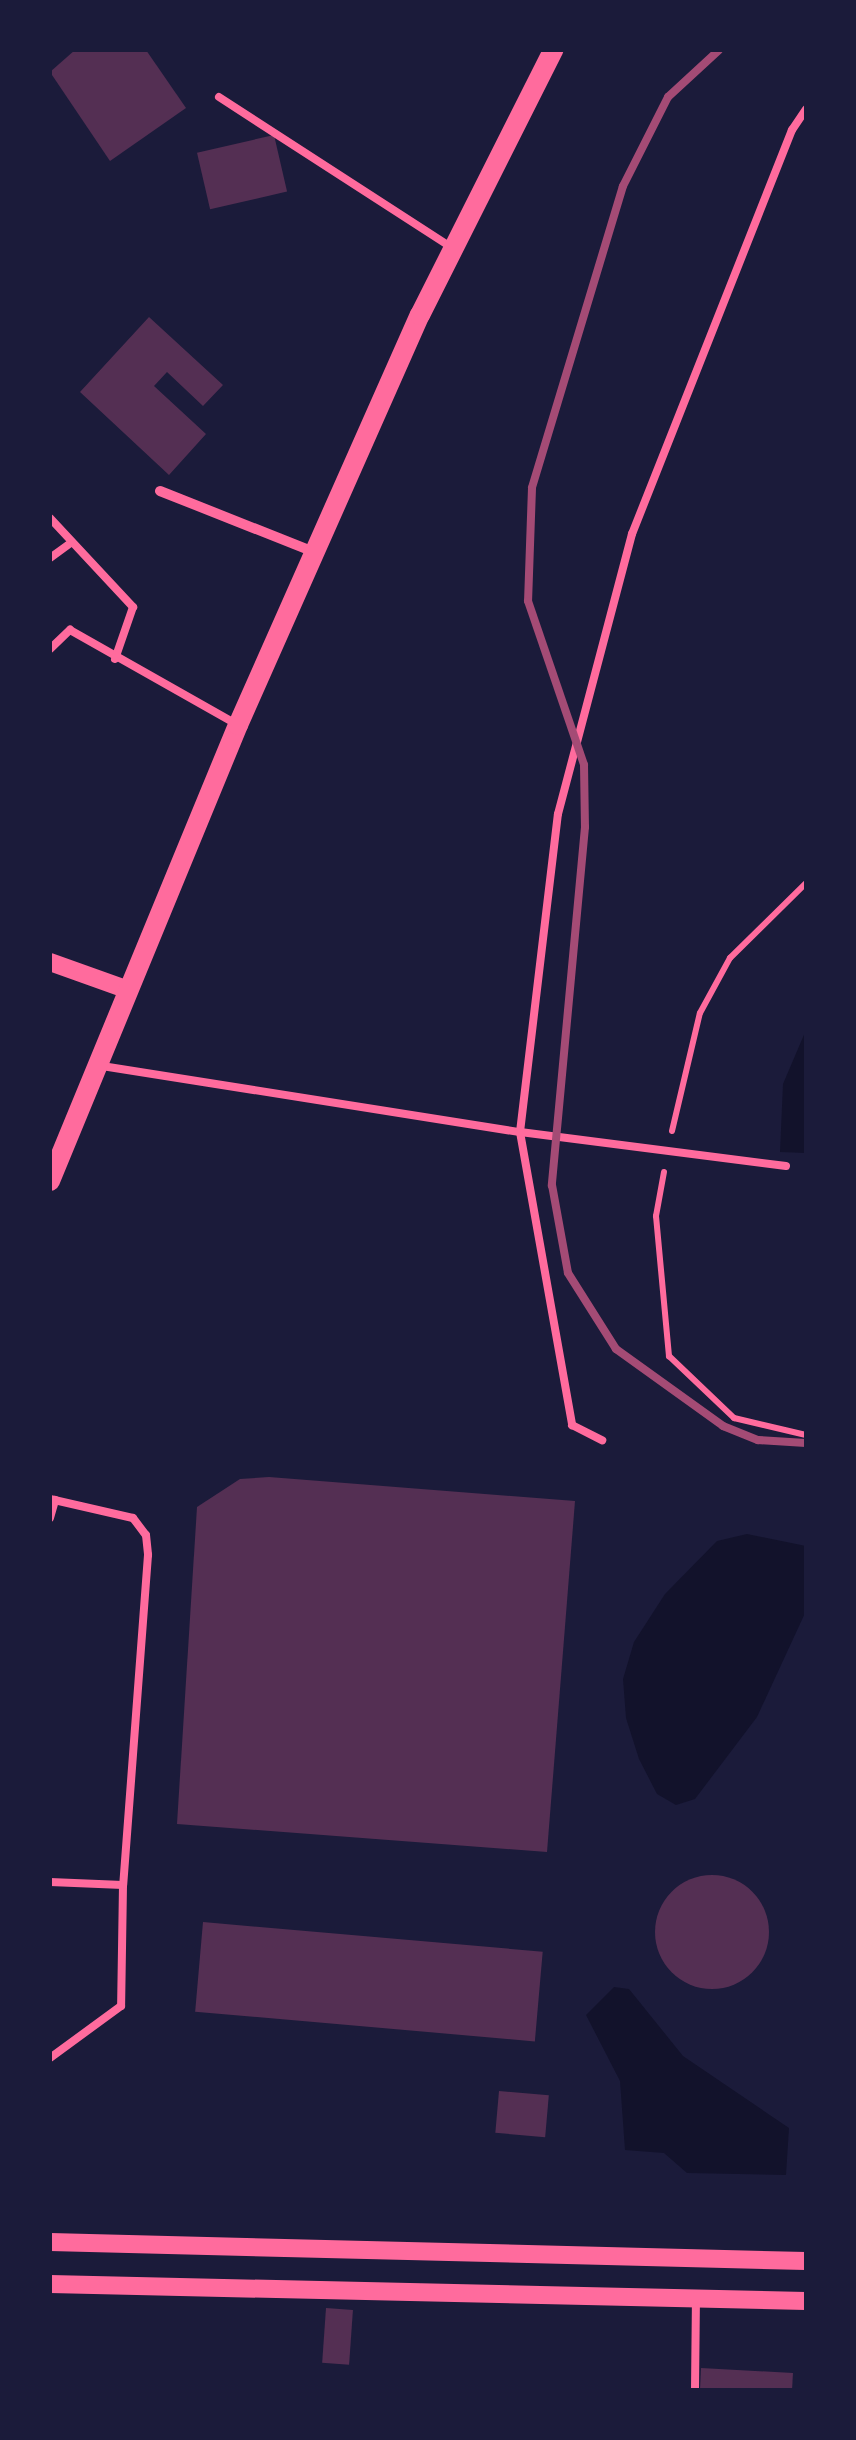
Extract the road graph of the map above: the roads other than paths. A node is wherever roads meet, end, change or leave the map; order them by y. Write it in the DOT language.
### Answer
graph roads {
  1 [pos="553,50"];
  2 [pos="219,98"];
  3 [pos="806,109"];
  4 [pos="452,248"];
  5 [pos="160,491"];
  6 [pos="50,518"];
  7 [pos="72,542"];
  8 [pos="316,552"];
  9 [pos="50,558"];
  10 [pos="50,649"];
  11 [pos="115,659"];
  12 [pos="238,725"];
  13 [pos="50,962"];
  14 [pos="126,988"];
  15 [pos="97,1065"];
  16 [pos="520,1132"];
  17 [pos="786,1166"];
  18 [pos="50,1181"];
  19 [pos="602,1440"];
  20 [pos="52,1499"];
  21 [pos="50,1518"];
  22 [pos="50,1882"];
  23 [pos="123,1885"];
  24 [pos="50,2058"];
  25 [pos="50,2242"];
  26 [pos="806,2261"];
  27 [pos="50,2284"];
  28 [pos="696,2298"];
  29 [pos="806,2301"];
  30 [pos="696,2390"];
  1 -- 4 [label="main road"];
  2 -- 4 [label="lane"];
  3 -- 16 [label="lane"];
  4 -- 8 [label="main road"];
  5 -- 8 [label="street"];
  6 -- 7 [label="lane"];
  7 -- 9 [label="lane"];
  7 -- 11 [label="lane"];
  8 -- 12 [label="main road"];
  10 -- 11 [label="lane"];
  11 -- 12 [label="lane"];
  12 -- 14 [label="main road"];
  13 -- 14 [label="street"];
  14 -- 15 [label="main road"];
  15 -- 16 [label="lane"];
  15 -- 18 [label="main road"];
  16 -- 17 [label="lane"];
  16 -- 19 [label="lane"];
  20 -- 21 [label="lane"];
  20 -- 23 [label="lane"];
  22 -- 23 [label="lane"];
  23 -- 24 [label="lane"];
  25 -- 26 [label="street"];
  27 -- 28 [label="street"];
  28 -- 29 [label="street"];
  28 -- 30 [label="lane"];
}
